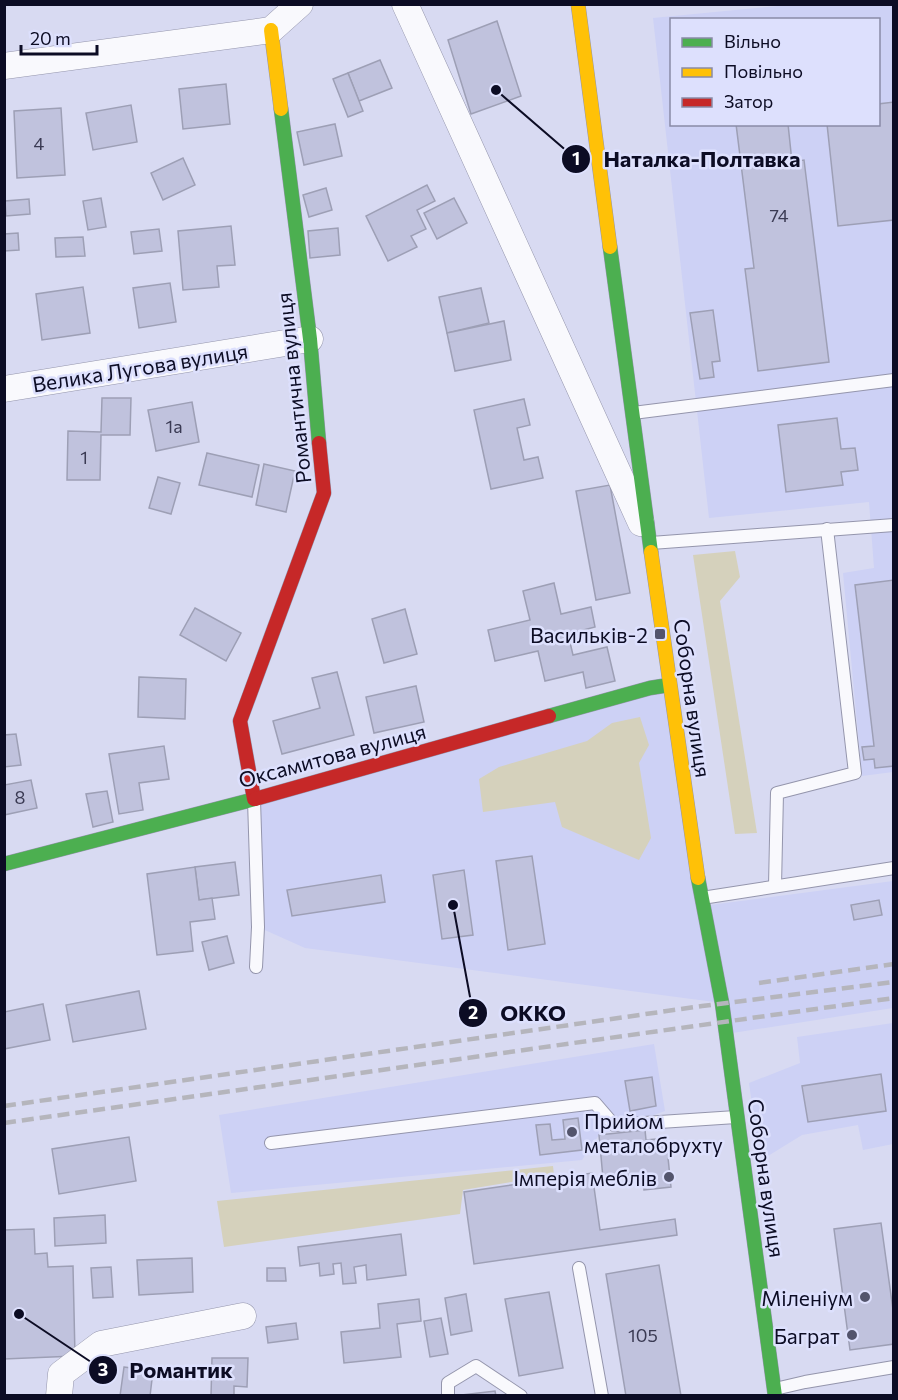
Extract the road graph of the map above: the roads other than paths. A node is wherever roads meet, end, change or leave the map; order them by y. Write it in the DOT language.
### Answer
graph roads {
  1 [pos="300,4"];
  2 [pos="405,4"];
  3 [pos="578,4"];
  4 [pos="271,30"];
  5 [pos="4,66"];
  6 [pos="310,339"];
  7 [pos="894,380"];
  8 [pos="4,389"];
  9 [pos="632,413"];
  10 [pos="894,525"];
  11 [pos="827,529"];
  12 [pos="650,543"];
  13 [pos="669,685"];
  14 [pos="254,799"];
  15 [pos="4,864"];
  16 [pos="894,868"];
  17 [pos="775,886"];
  18 [pos="700,898"];
  19 [pos="256,967"];
  20 [pos="737,1117"];
  21 [pos="271,1143"];
  22 [pos="579,1268"];
  23 [pos="243,1316"];
  24 [pos="894,1367"];
  25 [pos="774,1393"];
  26 [pos="59,1395"];
  27 [pos="447,1395"];
  28 [pos="521,1395"];
  29 [pos="602,1395"];
  1 -- 4 [label="street"];
  2 -- 12 [label="street"];
  3 -- 9 [label="street, Соборна вулиця"];
  4 -- 5 [label="street"];
  4 -- 6 [label="street, Романтична вулиця"];
  6 -- 8 [label="street, Велика Лугова вулиця"];
  6 -- 14 [label="street, Романтична вулиця"];
  7 -- 9 [label="lane"];
  9 -- 12 [label="street, Соборна вулиця"];
  10 -- 11 [label="lane"];
  11 -- 12 [label="lane"];
  11 -- 17 [label="lane"];
  12 -- 13 [label="street, Соборна вулиця"];
  13 -- 14 [label="street, Оксамитова вулиця"];
  13 -- 18 [label="street, Соборна вулиця"];
  14 -- 15 [label="street, Оксамитова вулиця"];
  14 -- 19 [label="lane"];
  16 -- 17 [label="lane"];
  17 -- 18 [label="lane"];
  18 -- 20 [label="street, Соборна вулиця"];
  20 -- 21 [label="lane"];
  20 -- 25 [label="street, Соборна вулиця"];
  22 -- 29 [label="lane"];
  23 -- 26 [label="street"];
  24 -- 25 [label="lane"];
  27 -- 28 [label="lane"];
}
